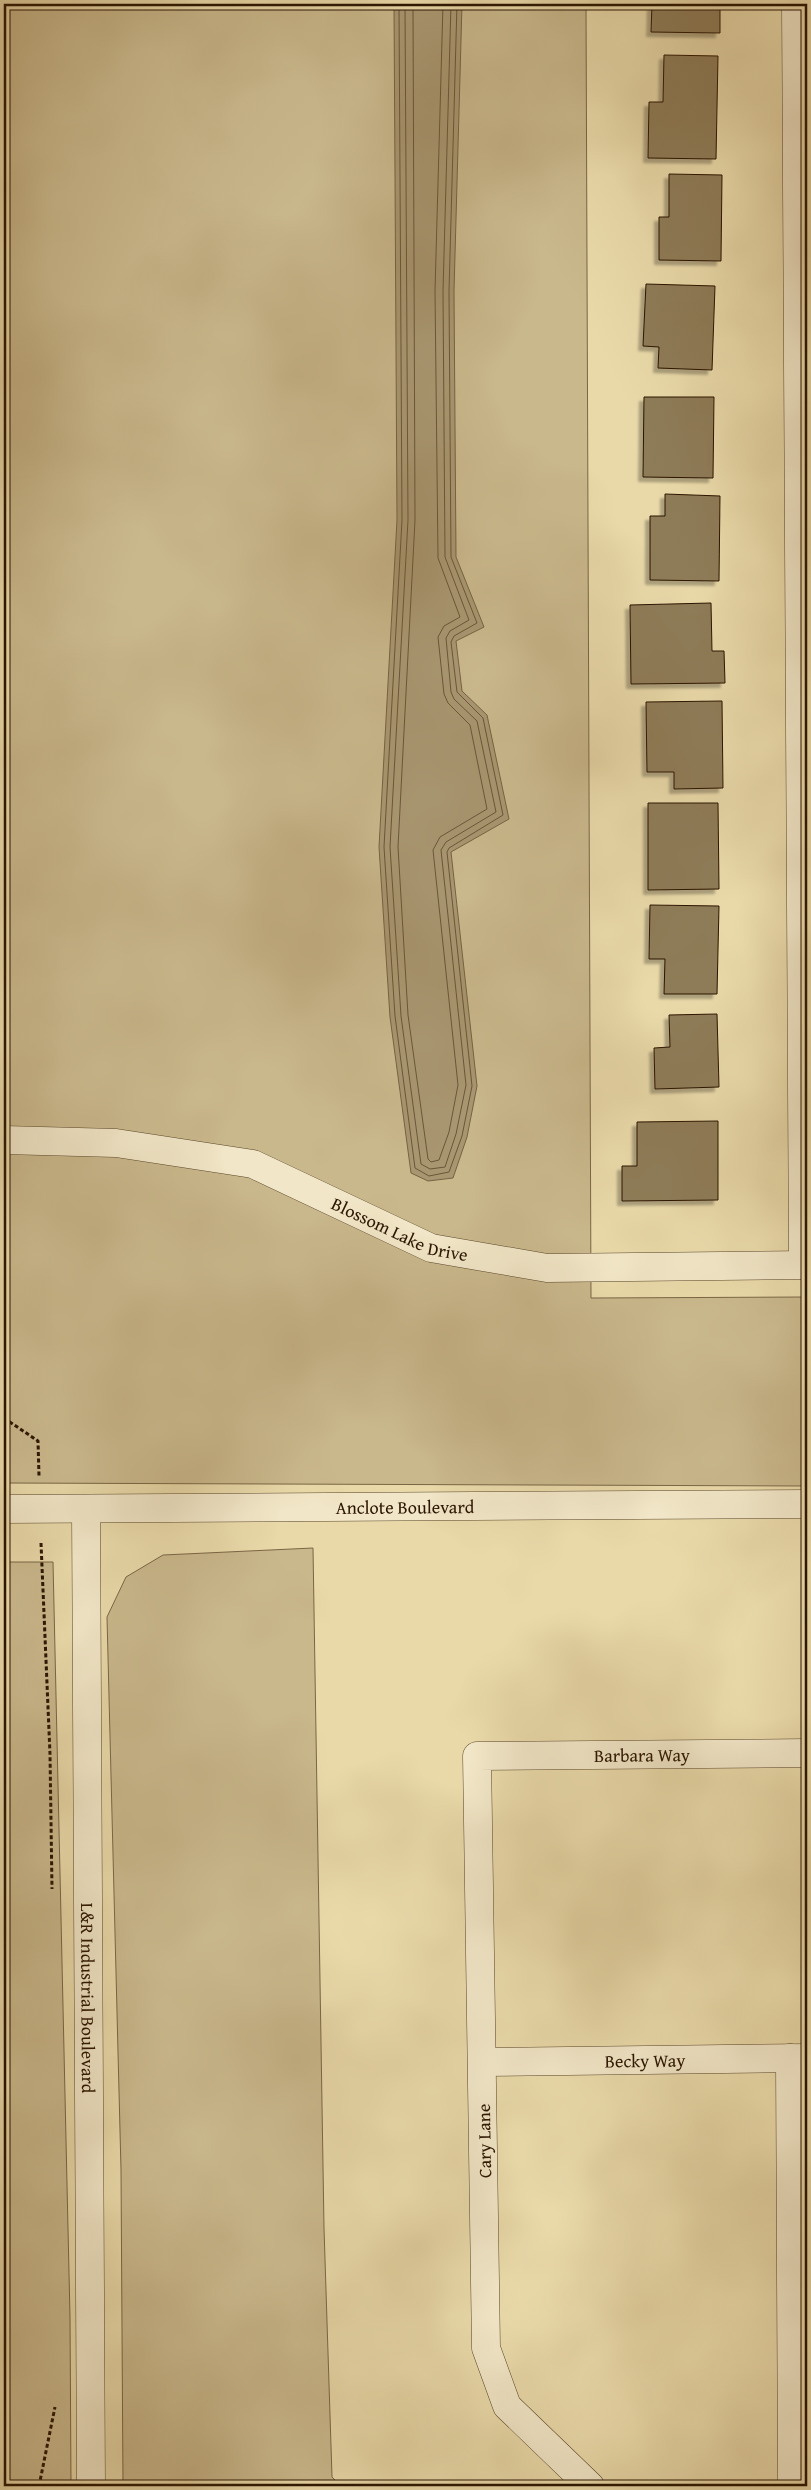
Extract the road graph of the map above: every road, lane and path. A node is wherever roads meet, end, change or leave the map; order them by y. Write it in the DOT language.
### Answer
graph roads {
  1 [pos="796,4"];
  2 [pos="802,338"];
  3 [pos="4,1140"];
  4 [pos="805,1265"];
  5 [pos="807,1504"];
  6 [pos="4,1509"];
  7 [pos="86,1509"];
  8 [pos="43,1596"];
  9 [pos="807,1752"];
  10 [pos="477,1756"];
  11 [pos="52,1893"];
  12 [pos="798,2058"];
  13 [pos="483,2062"];
  14 [pos="57,2399"];
  15 [pos="40,2486"];
  16 [pos="90,2486"];
  17 [pos="590,2486"];
  18 [pos="792,2486"];
  1 -- 2 [label="street"];
  2 -- 4 [label="street"];
  3 -- 4 [label="street, Blossom Lake Drive"];
  5 -- 7 [label="street, Anclote Boulevard"];
  6 -- 7 [label="street, Anclote Boulevard"];
  7 -- 16 [label="street, L&R Industrial Boulevard"];
  8 -- 11 [label="path"];
  9 -- 10 [label="street, Barbara Way"];
  10 -- 13 [label="street, Cary Lane"];
  12 -- 13 [label="street, Becky Way"];
  12 -- 18 [label="street"];
  13 -- 17 [label="street, Cary Lane"];
  14 -- 15 [label="path"];
}
